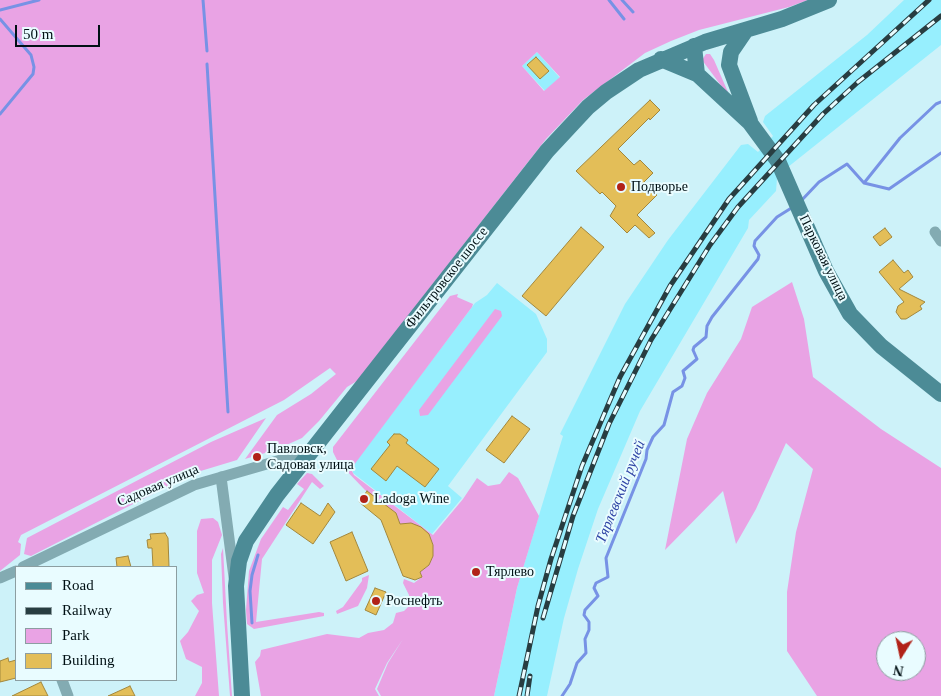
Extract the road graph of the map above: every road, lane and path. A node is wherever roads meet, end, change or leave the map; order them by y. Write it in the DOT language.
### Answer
graph roads {
  1 [pos="829,0"];
  2 [pos="746,30"];
  3 [pos="699,44"];
  4 [pos="661,59"];
  5 [pos="729,65"];
  6 [pos="698,74"];
  7 [pos="750,123"];
  8 [pos="921,378"];
  9 [pos="941,381"];
  10 [pos="941,394"];
  11 [pos="312,451"];
  12 [pos="221,477"];
  13 [pos="28,566"];
  14 [pos="15,572"];
  15 [pos="0,578"];
  16 [pos="236,586"];
  17 [pos="62,681"];
  18 [pos="68,696"];
  19 [pos="242,696"];
  1 -- 2 [label="main road, Фильтровское шоссе"];
  2 -- 3 [label="main road, Фильтровское шоссе"];
  2 -- 5 [label="main road"];
  3 -- 4 [label="main road, Фильтровское шоссе"];
  3 -- 5 [label="main road"];
  3 -- 6 [label="main road"];
  4 -- 6 [label="main road"];
  4 -- 11 [label="main road, Фильтровское шоссе"];
  5 -- 7 [label="main road, Парковая улица"];
  6 -- 7 [label="main road, Парковая улица"];
  7 -- 8 [label="main road, Парковая улица"];
  8 -- 9 [label="main road"];
  8 -- 10 [label="main road, Парковая улица"];
  11 -- 12 [label="street, Садовая улица"];
  11 -- 16 [label="main road, Фильтровское шоссе"];
  12 -- 13 [label="street, Садовая улица"];
  12 -- 16 [label="street"];
  14 -- 15 [label="street, Садовая улица"];
  16 -- 19 [label="main road, Фильтровское шоссе"];
  17 -- 18 [label="street"];
}
